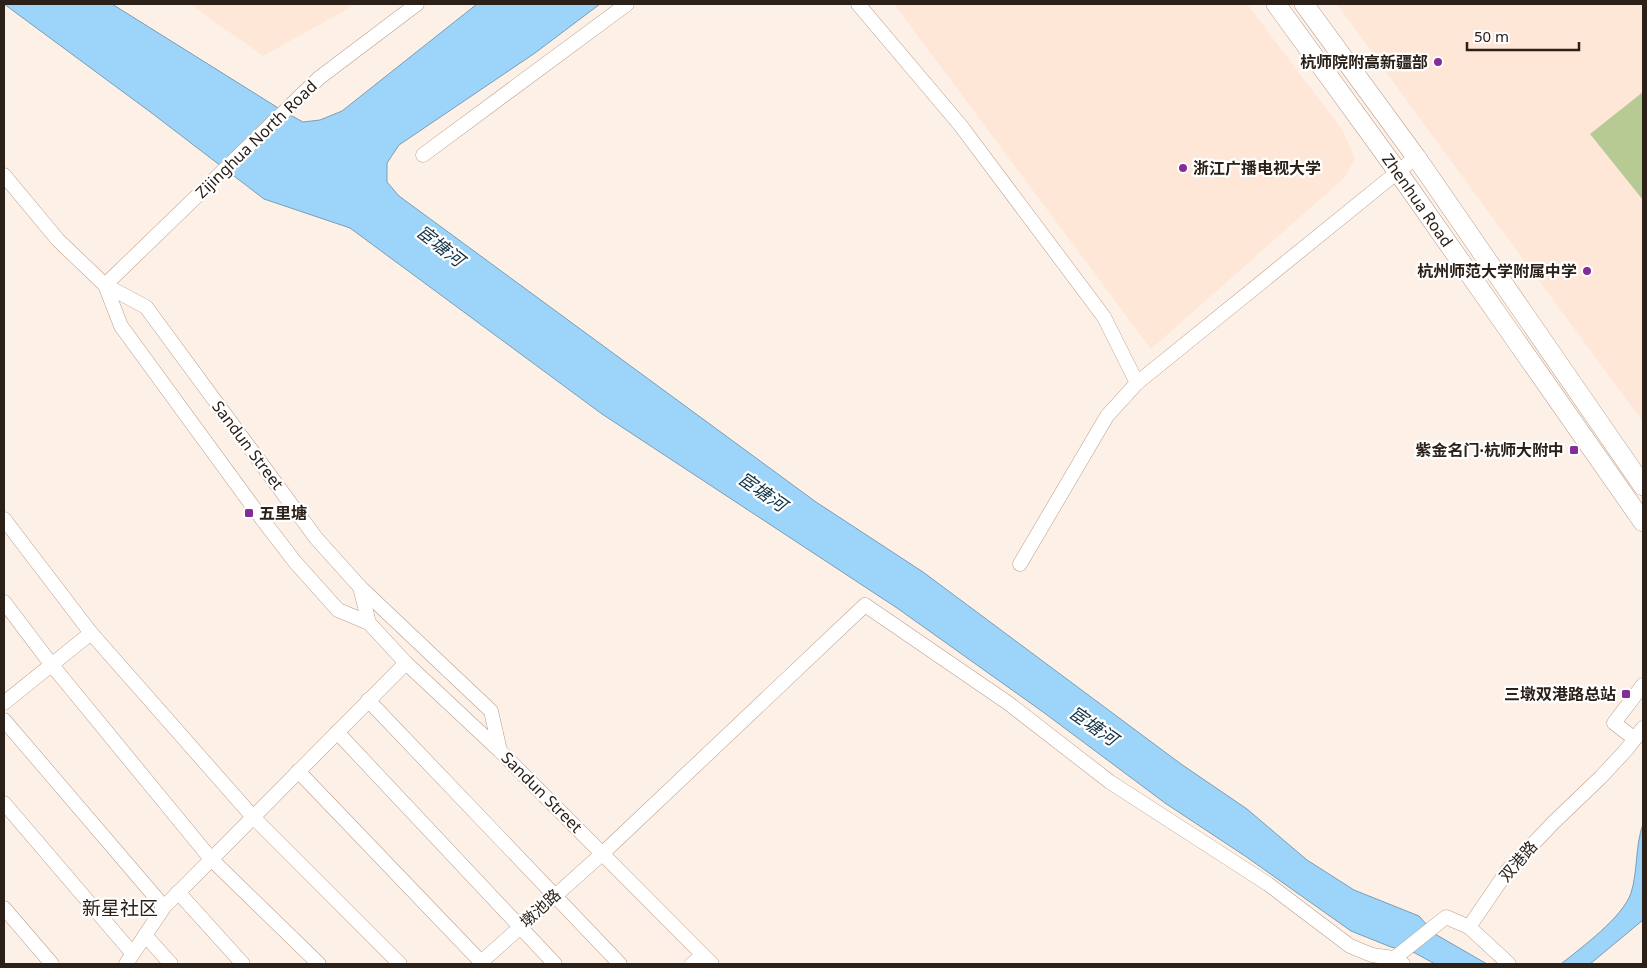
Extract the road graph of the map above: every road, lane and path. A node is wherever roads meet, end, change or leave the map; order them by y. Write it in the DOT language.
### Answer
graph roads {
  1 [pos="417,4"];
  2 [pos="627,4"];
  3 [pos="858,4"];
  4 [pos="1276,4"];
  5 [pos="1304,4"];
  6 [pos="423,155"];
  7 [pos="1416,157"];
  8 [pos="1398,172"];
  9 [pos="4,175"];
  10 [pos="105,285"];
  11 [pos="1137,383"];
  12 [pos="1643,486"];
  13 [pos="4,519"];
  14 [pos="1643,522"];
  15 [pos="1020,564"];
  16 [pos="360,587"];
  17 [pos="4,602"];
  18 [pos="369,623"];
  19 [pos="91,633"];
  20 [pos="406,663"];
  21 [pos="51,664"];
  22 [pos="1643,685"];
  23 [pos="368,700"];
  24 [pos="4,703"];
  25 [pos="4,720"];
  26 [pos="1643,728"];
  27 [pos="337,732"];
  28 [pos="1634,739"];
  29 [pos="500,751"];
  30 [pos="298,771"];
  31 [pos="4,803"];
  32 [pos="253,817"];
  33 [pos="603,853"];
  34 [pos="211,859"];
  35 [pos="178,892"];
  36 [pos="555,894"];
  37 [pos="164,907"];
  38 [pos="4,908"];
  39 [pos="1469,927"];
  40 [pos="519,928"];
  41 [pos="145,935"];
  42 [pos="130,959"];
  43 [pos="702,961"];
  44 [pos="1394,961"];
  45 [pos="52,964"];
  46 [pos="171,964"];
  47 [pos="243,964"];
  48 [pos="319,964"];
  49 [pos="400,964"];
  50 [pos="481,964"];
  51 [pos="555,964"];
  52 [pos="620,964"];
  53 [pos="1509,964"];
  1 -- 10 [label="street, Zijinghua North Road"];
  2 -- 6 [label="street"];
  3 -- 11 [label="street"];
  4 -- 8 [label="main road, Zhenhua Road"];
  5 -- 7 [label="main road, Zhenhua Road"];
  7 -- 8 [label="street"];
  7 -- 12 [label="main road, Zhenhua Road"];
  8 -- 11 [label="street"];
  8 -- 14 [label="main road, Zhenhua Road"];
  9 -- 10 [label="street, Sandun Street"];
  10 -- 16 [label="street, Sandun Street"];
  10 -- 18 [label="street, Sandun Street"];
  11 -- 15 [label="street"];
  13 -- 19 [label="street"];
  16 -- 18 [label="street, Sandun Street"];
  16 -- 29 [label="street"];
  17 -- 21 [label="street"];
  18 -- 20 [label="street, Sandun Street"];
  19 -- 21 [label="street"];
  19 -- 32 [label="street"];
  20 -- 23 [label="street"];
  20 -- 29 [label="street, Sandun Street"];
  21 -- 24 [label="street"];
  21 -- 34 [label="street"];
  22 -- 28 [label="street"];
  23 -- 27 [label="street"];
  23 -- 36 [label="street"];
  25 -- 37 [label="street"];
  26 -- 28 [label="street, 双港路"];
  27 -- 30 [label="street"];
  27 -- 40 [label="street"];
  28 -- 39 [label="street, 双港路"];
  29 -- 33 [label="street, Sandun Street"];
  30 -- 32 [label="street"];
  30 -- 50 [label="street"];
  31 -- 42 [label="street"];
  32 -- 34 [label="street"];
  32 -- 49 [label="street"];
  33 -- 36 [label="street, 墩池路"];
  33 -- 43 [label="street, Sandun Street"];
  33 -- 44 [label="street, 墩池路"];
  34 -- 35 [label="street"];
  34 -- 48 [label="street"];
  35 -- 37 [label="street"];
  35 -- 47 [label="street"];
  36 -- 40 [label="street, 墩池路"];
  36 -- 52 [label="street"];
  37 -- 41 [label="street"];
  38 -- 45 [label="street"];
  39 -- 44 [label="street"];
  39 -- 53 [label="street"];
  40 -- 50 [label="street, 墩池路"];
  40 -- 51 [label="street"];
  41 -- 42 [label="street"];
  41 -- 46 [label="street"];
}
